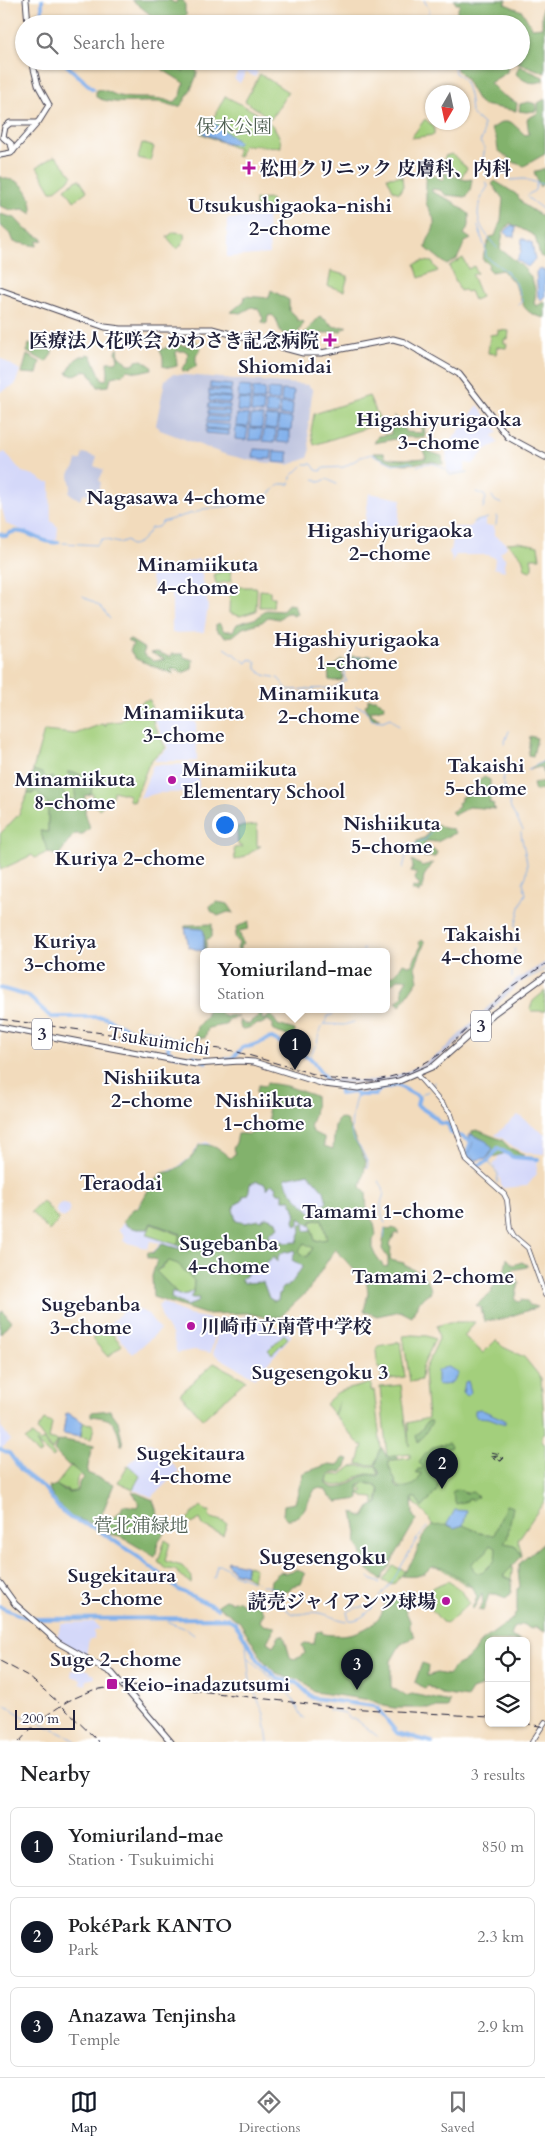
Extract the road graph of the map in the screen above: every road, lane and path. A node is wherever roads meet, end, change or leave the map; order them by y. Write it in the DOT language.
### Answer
graph roads {
  1 [pos="27,0"];
  2 [pos="28,15"];
  3 [pos="32,70"];
  4 [pos="36,124"];
  5 [pos="13,151"];
  6 [pos="0,155"];
  7 [pos="0,290"];
  8 [pos="545,457"];
  9 [pos="545,976"];
  10 [pos="0,1026"];
  11 [pos="417,1074"];
  12 [pos="545,1295"];
  13 [pos="0,1583"];
  14 [pos="545,1722"];
  15 [pos="171,1742"];
  16 [pos="532,1742"];
  1 -- 2 [label="main road"];
  3 -- 4 [label="main road"];
  4 -- 5 [label="main road"];
  4 -- 5 [label="main road"];
  5 -- 6 [label="main road"];
  7 -- 8 [label="main road"];
  9 -- 11 [label="main road, Tsukuimichi / 3"];
  10 -- 11 [label="main road, Tsukuimichi / 3"];
  11 -- 12 [label="main road"];
  13 -- 15 [label="main road"];
  14 -- 16 [label="main road"];
}
